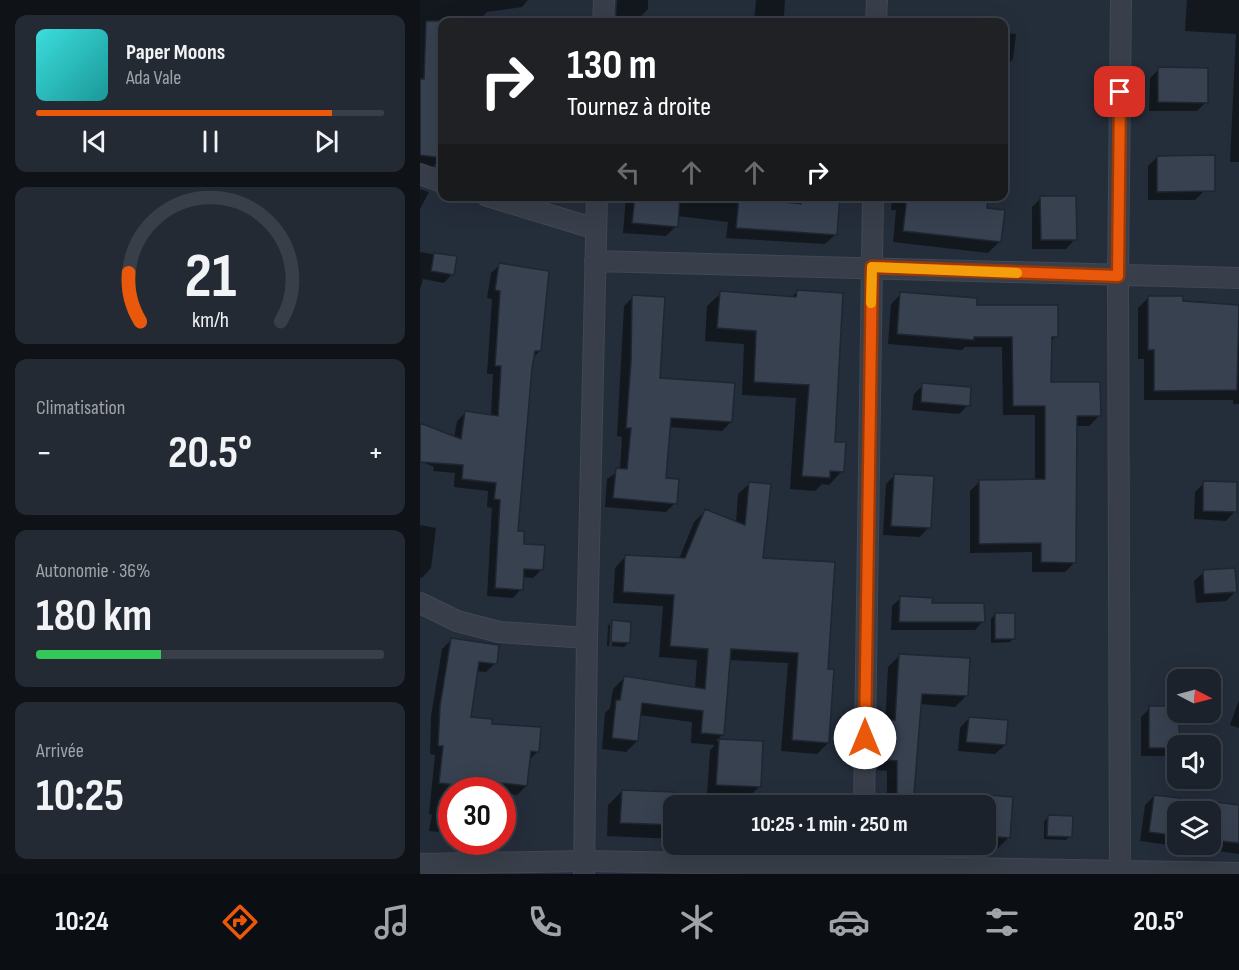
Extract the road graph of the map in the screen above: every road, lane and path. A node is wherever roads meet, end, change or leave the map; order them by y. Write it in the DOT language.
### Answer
graph roads {
  1 [pos="604,0"];
  2 [pos="877,0"];
  3 [pos="1121,0"];
  4 [pos="603,18"];
  5 [pos="876,18"];
  6 [pos="420,174"];
  7 [pos="438,181"];
  8 [pos="504,201"];
  9 [pos="597,201"];
  10 [pos="873,201"];
  11 [pos="596,229"];
  12 [pos="595,261"];
  13 [pos="872,267"];
  14 [pos="1118,276"];
  15 [pos="1239,278"];
  16 [pos="420,603"];
  17 [pos="587,638"];
  18 [pos="864,795"];
  19 [pos="420,864"];
  20 [pos="585,868"];
  21 [pos="864,869"];
  22 [pos="1120,872"];
  23 [pos="1239,873"];
  1 -- 4 [label="street"];
  2 -- 5 [label="street"];
  3 -- 14 [label="street"];
  6 -- 7 [label="street"];
  8 -- 11 [label="street"];
  9 -- 11 [label="street"];
  10 -- 13 [label="street"];
  11 -- 12 [label="street"];
  12 -- 13 [label="street"];
  12 -- 17 [label="street"];
  13 -- 14 [label="street"];
  13 -- 18 [label="street"];
  14 -- 15 [label="street"];
  14 -- 22 [label="street"];
  16 -- 17 [label="street"];
  17 -- 20 [label="street"];
  19 -- 20 [label="street"];
  20 -- 21 [label="street"];
  21 -- 22 [label="street"];
  22 -- 23 [label="street"];
}
